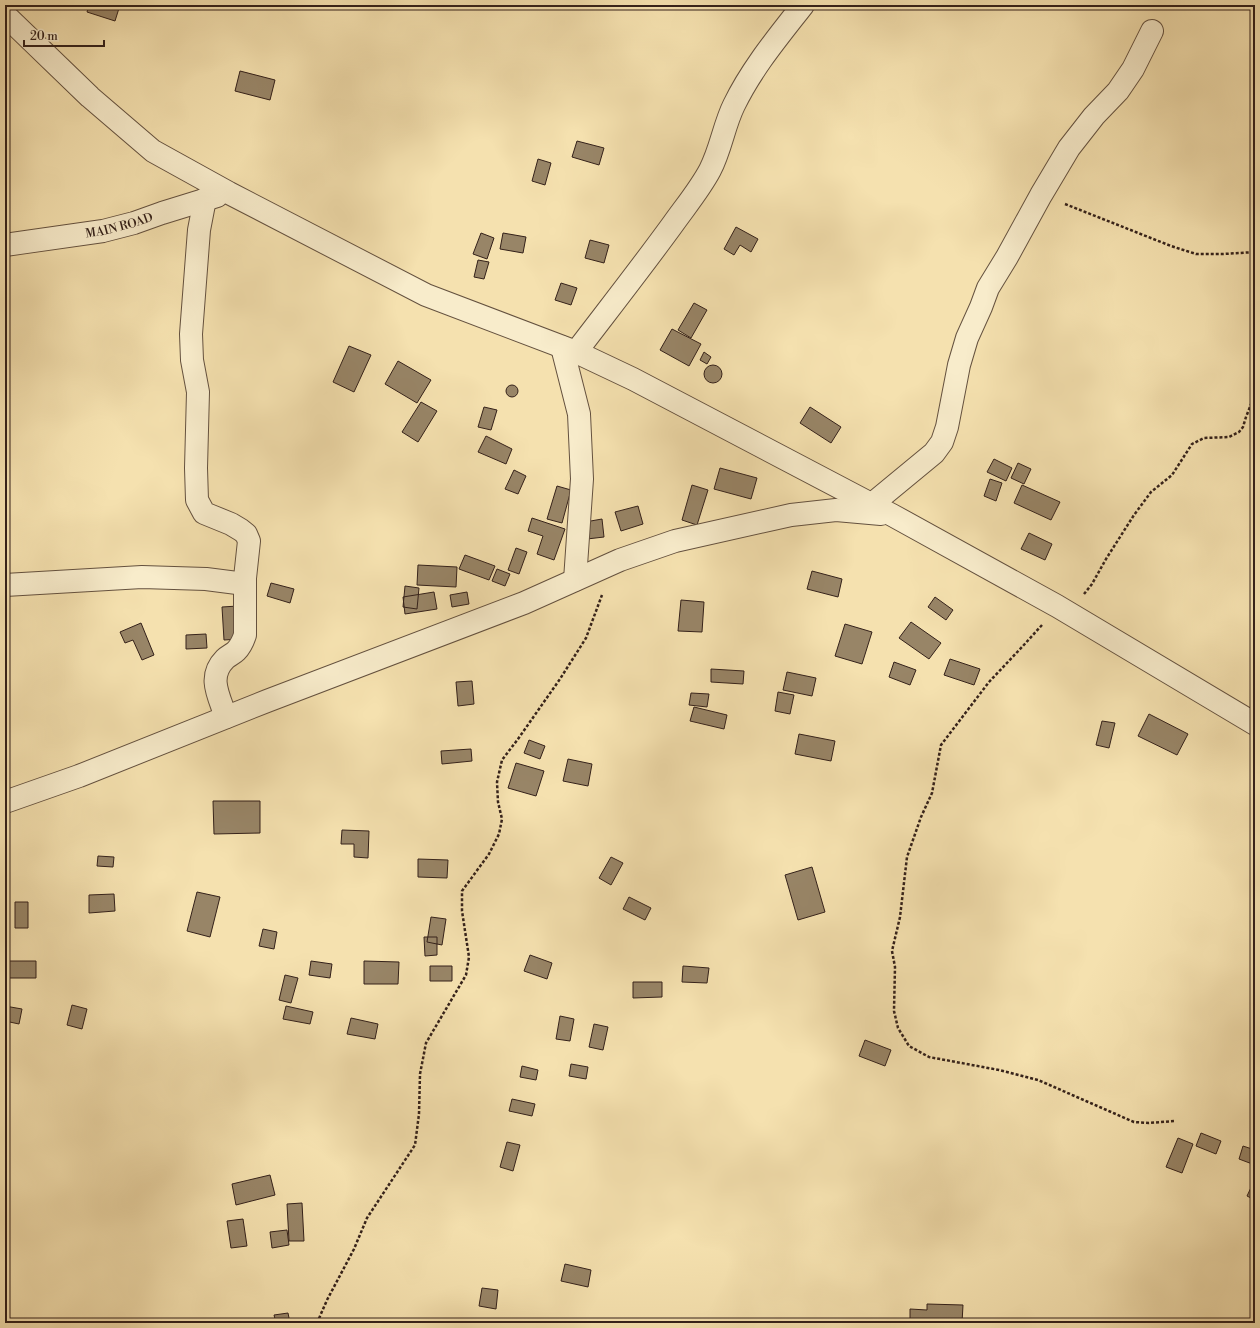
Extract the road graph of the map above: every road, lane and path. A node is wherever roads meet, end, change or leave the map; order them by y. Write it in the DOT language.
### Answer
graph roads {
  1 [pos="803,5"];
  2 [pos="5,15"];
  3 [pos="1152,31"];
  4 [pos="229,193"];
  5 [pos="1041,195"];
  6 [pos="205,199"];
  7 [pos="5,245"];
  8 [pos="1255,252"];
  9 [pos="569,350"];
  10 [pos="1255,394"];
  11 [pos="871,505"];
  12 [pos="892,516"];
  13 [pos="610,564"];
  14 [pos="575,580"];
  15 [pos="245,584"];
  16 [pos="5,585"];
  17 [pos="1063,609"];
  18 [pos="226,717"];
  19 [pos="1255,724"];
  20 [pos="5,802"];
  21 [pos="1175,1121"];
  22 [pos="317,1323"];
  1 -- 9 [label="street"];
  2 -- 4 [label="street"];
  3 -- 5 [label="street"];
  4 -- 6 [label="street, MAIN ROAD"];
  4 -- 9 [label="street"];
  5 -- 8 [label="path"];
  5 -- 11 [label="street"];
  6 -- 7 [label="street, MAIN ROAD"];
  6 -- 15 [label="street"];
  9 -- 11 [label="street"];
  9 -- 14 [label="street"];
  10 -- 17 [label="path"];
  11 -- 12 [label="street"];
  12 -- 13 [label="street"];
  12 -- 17 [label="street"];
  13 -- 14 [label="street"];
  13 -- 22 [label="path"];
  14 -- 18 [label="street"];
  15 -- 16 [label="street"];
  15 -- 18 [label="street"];
  17 -- 19 [label="street"];
  17 -- 21 [label="path"];
  18 -- 20 [label="street"];
}
